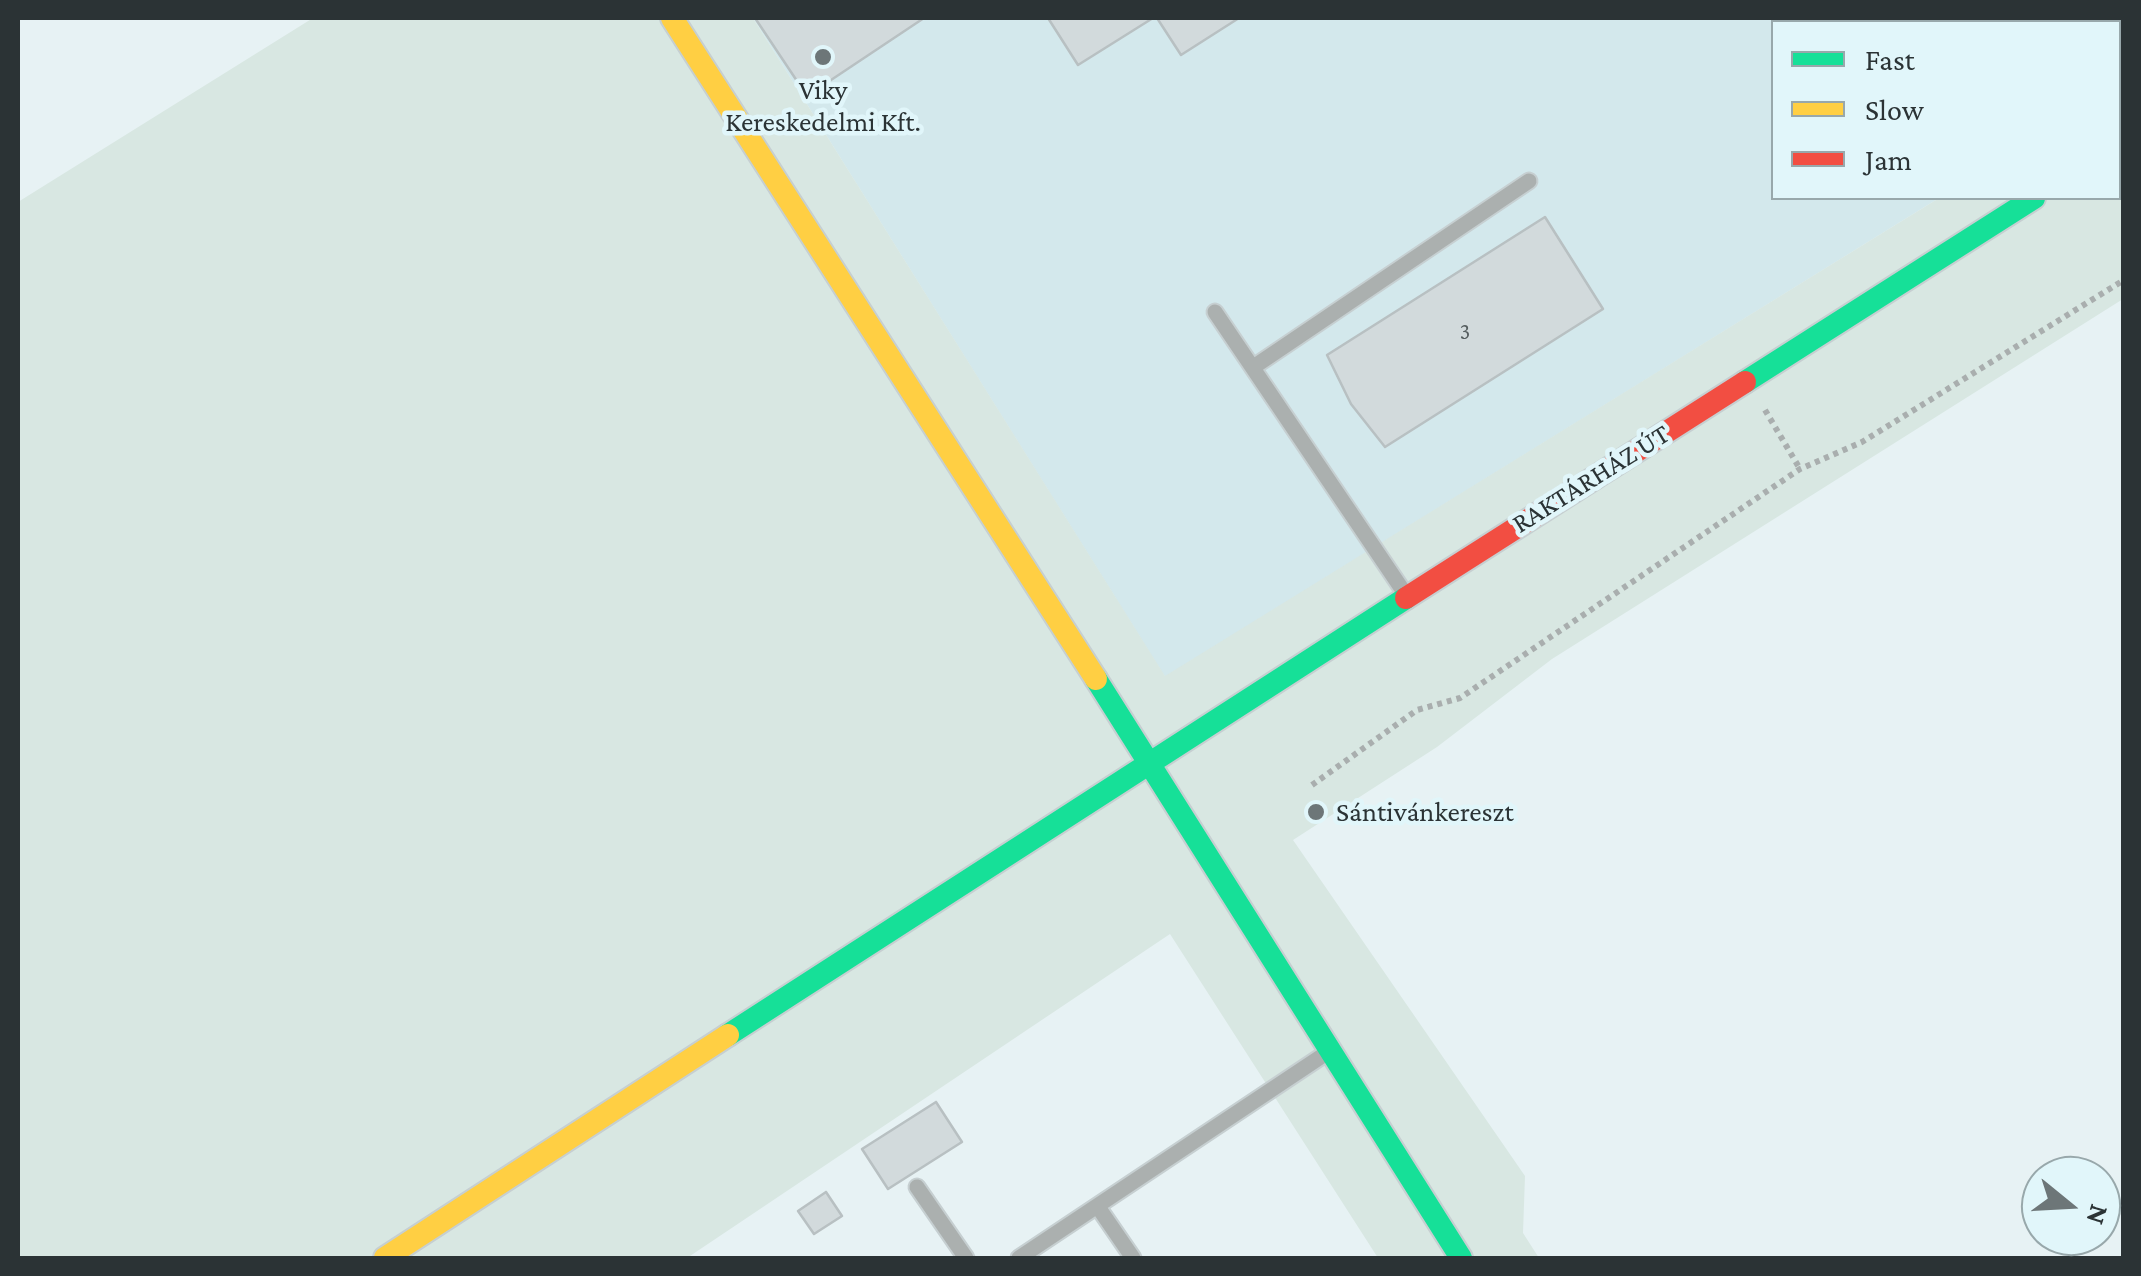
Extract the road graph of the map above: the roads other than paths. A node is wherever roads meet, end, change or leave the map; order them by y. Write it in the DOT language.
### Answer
graph roads {
  1 [pos="672,18"];
  2 [pos="1529,182"];
  3 [pos="2031,200"];
  4 [pos="1215,312"];
  5 [pos="1254,366"];
  6 [pos="1407,596"];
  7 [pos="1149,760"];
  8 [pos="1329,1052"];
  9 [pos="917,1187"];
  10 [pos="1098,1207"];
  11 [pos="385,1258"];
  12 [pos="966,1258"];
  13 [pos="1020,1258"];
  14 [pos="1133,1258"];
  15 [pos="1462,1258"];
  1 -- 7 [label="street"];
  2 -- 5 [label="lane"];
  3 -- 6 [label="street, RAKTÁRHÁZ ÚT"];
  4 -- 5 [label="lane"];
  5 -- 6 [label="lane"];
  6 -- 7 [label="street, RAKTÁRHÁZ ÚT"];
  7 -- 8 [label="street"];
  7 -- 11 [label="street, RAKTÁRHÁZ ÚT"];
  8 -- 10 [label="lane"];
  8 -- 15 [label="street"];
  9 -- 12 [label="lane"];
  10 -- 13 [label="lane"];
  10 -- 14 [label="lane"];
}
